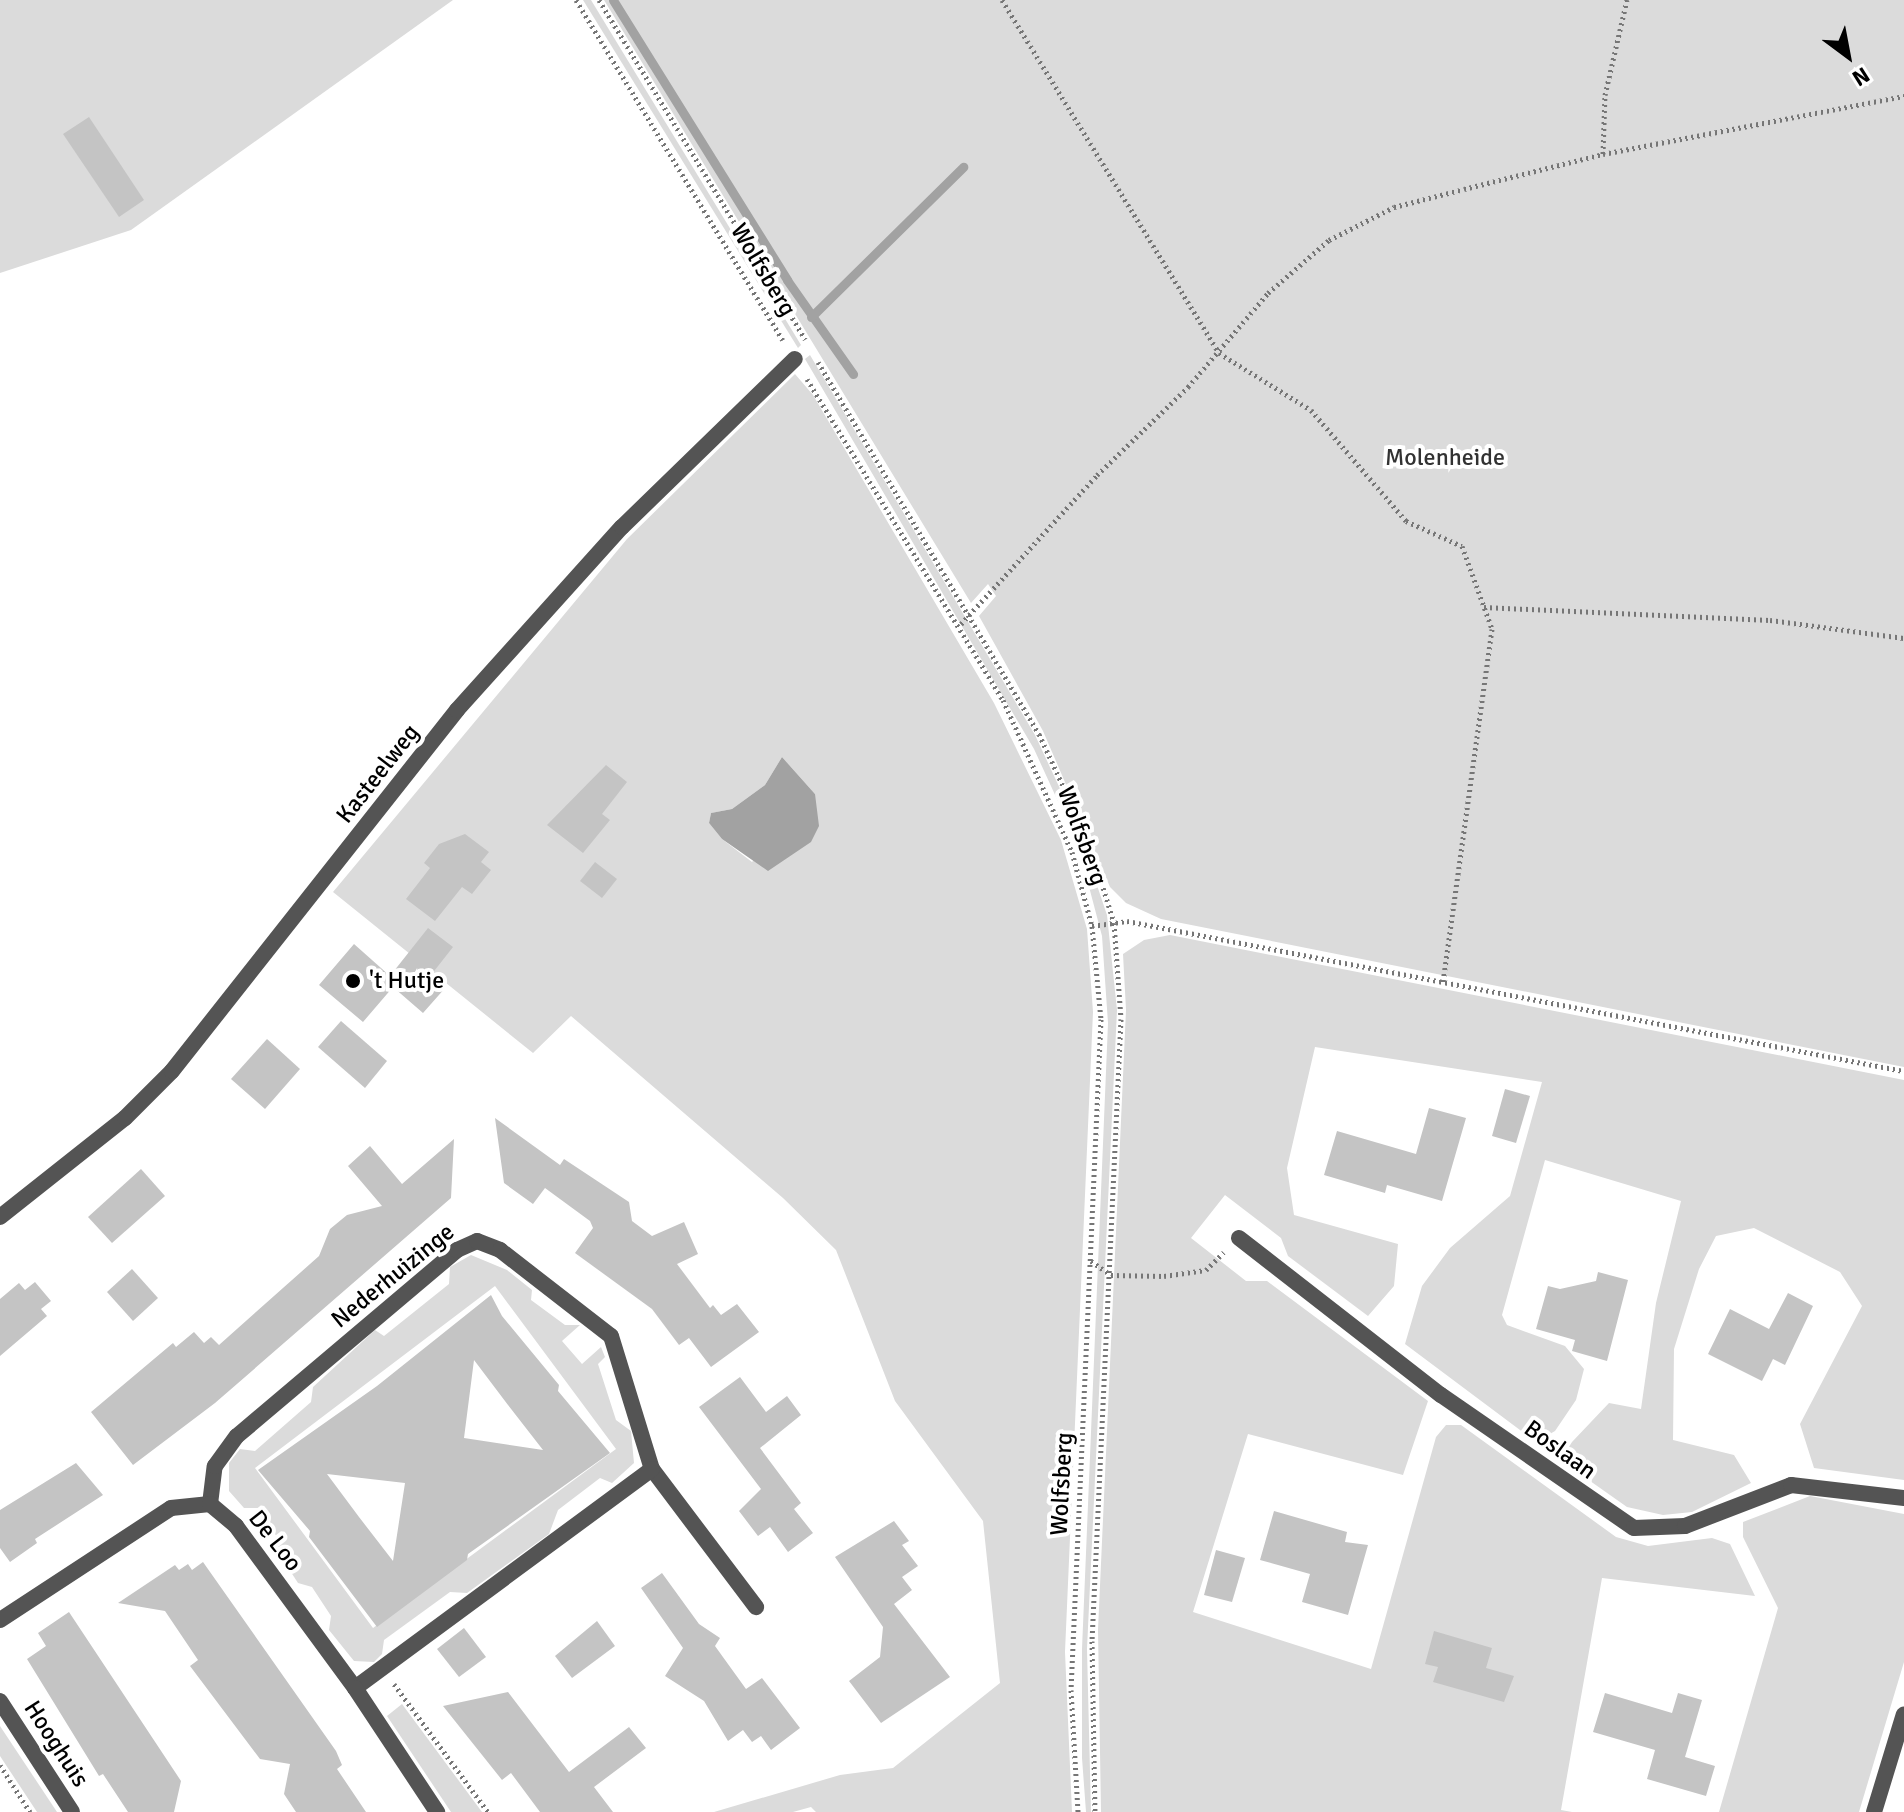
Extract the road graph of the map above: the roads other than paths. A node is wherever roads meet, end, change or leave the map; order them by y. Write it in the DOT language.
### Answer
graph roads {
  1 [pos="795,359"];
  2 [pos="0,1217"];
  3 [pos="1239,1238"];
  4 [pos="652,1469"];
  5 [pos="1904,1498"];
  6 [pos="210,1504"];
  7 [pos="756,1607"];
  8 [pos="0,1620"];
  9 [pos="355,1688"];
  10 [pos="0,1701"];
  11 [pos="1904,1714"];
  12 [pos="72,1812"];
  13 [pos="437,1812"];
  14 [pos="1874,1812"];
  1 -- 2 [label="street, Kasteelweg"];
  3 -- 5 [label="street, Boslaan"];
  4 -- 6 [label="street, Nederhuizinge"];
  4 -- 7 [label="street, Nederhuizinge"];
  4 -- 9 [label="street"];
  6 -- 8 [label="street"];
  6 -- 9 [label="street, De Loo"];
  9 -- 13 [label="street, De Loo"];
  10 -- 12 [label="street, Hooghuis"];
  11 -- 14 [label="street"];
}
